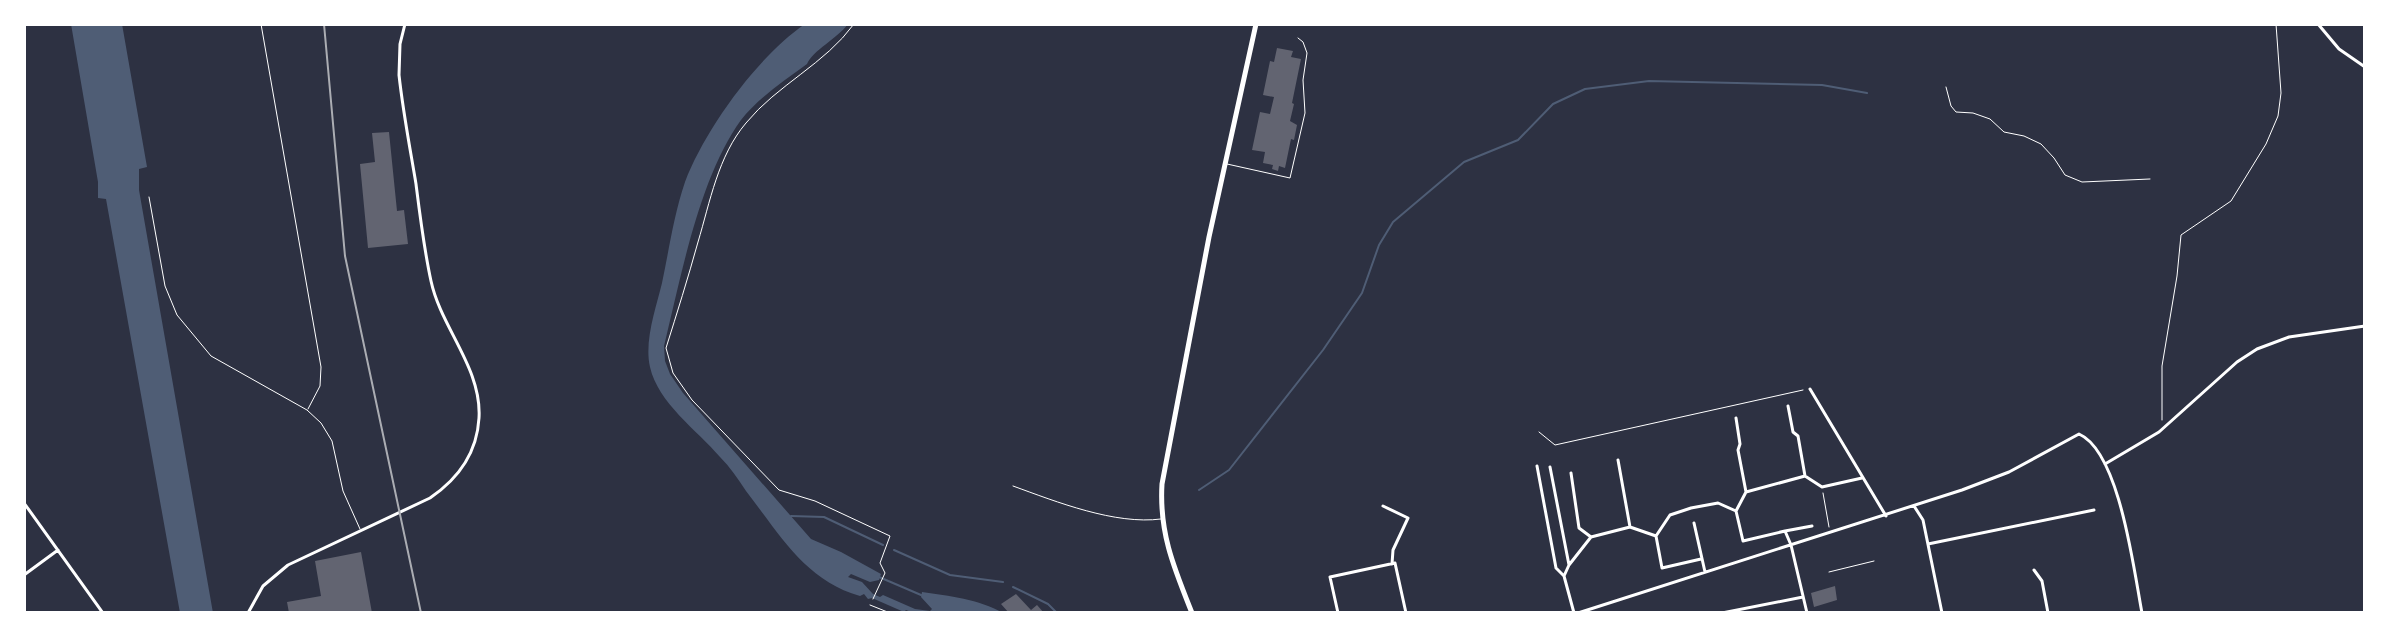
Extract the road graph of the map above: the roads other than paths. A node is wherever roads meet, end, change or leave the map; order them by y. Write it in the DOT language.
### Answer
graph roads {
  1 [pos="261,24"];
  2 [pos="405,24"];
  3 [pos="1256,24"];
  4 [pos="2318,24"];
  5 [pos="1298,38"];
  6 [pos="2365,67"];
  7 [pos="1225,164"];
  8 [pos="149,197"];
  9 [pos="2365,326"];
  10 [pos="1810,389"];
  11 [pos="1788,406"];
  12 [pos="307,410"];
  13 [pos="1736,418"];
  14 [pos="1618,460"];
  15 [pos="2105,464"];
  16 [pos="1537,466"];
  17 [pos="1550,467"];
  18 [pos="1571,473"];
  19 [pos="1805,476"];
  20 [pos="1862,478"];
  21 [pos="1552,479"];
  22 [pos="1540,481"];
  23 [pos="1013,486"];
  24 [pos="1746,492"];
  25 [pos="24,503"];
  26 [pos="1914,505"];
  27 [pos="1383,506"];
  28 [pos="2094,510"];
  29 [pos="1736,511"];
  30 [pos="1886,516"];
  31 [pos="1161,519"];
  32 [pos="1694,523"];
  33 [pos="1812,526"];
  34 [pos="1630,527"];
  35 [pos="360,529"];
  36 [pos="1785,531"];
  37 [pos="1656,536"];
  38 [pos="1591,537"];
  39 [pos="1928,544"];
  40 [pos="1791,545"];
  41 [pos="58,550"];
  42 [pos="1701,559"];
  43 [pos="1393,563"];
  44 [pos="1569,565"];
  45 [pos="2034,570"];
  46 [pos="1705,572"];
  47 [pos="24,575"];
  48 [pos="1564,576"];
  49 [pos="1803,597"];
  50 [pos="870,605"];
  51 [pos="103,613"];
  52 [pos="248,613"];
  53 [pos="890,613"];
  54 [pos="1192,613"];
  55 [pos="1338,613"];
  56 [pos="1406,613"];
  57 [pos="1576,613"];
  58 [pos="1722,613"];
  59 [pos="1807,613"];
  60 [pos="1942,613"];
  61 [pos="2048,613"];
  62 [pos="2142,613"];
  1 -- 12 [label="lane"];
  2 -- 35 [label="street"];
  3 -- 7 [label="main road"];
  4 -- 6 [label="street"];
  5 -- 7 [label="lane"];
  7 -- 31 [label="main road"];
  8 -- 12 [label="lane"];
  9 -- 15 [label="street"];
  10 -- 20 [label="street"];
  11 -- 19 [label="street"];
  12 -- 35 [label="lane"];
  13 -- 24 [label="street"];
  14 -- 34 [label="street"];
  15 -- 26 [label="street"];
  15 -- 62 [label="street"];
  16 -- 22 [label="street"];
  17 -- 21 [label="street"];
  18 -- 38 [label="street"];
  19 -- 20 [label="street"];
  19 -- 24 [label="street"];
  20 -- 30 [label="street"];
  21 -- 22 [label="street"];
  21 -- 44 [label="street"];
  22 -- 48 [label="street"];
  23 -- 31 [label="lane"];
  24 -- 29 [label="street"];
  25 -- 41 [label="street"];
  26 -- 30 [label="street"];
  26 -- 39 [label="street"];
  27 -- 43 [label="street"];
  28 -- 39 [label="street"];
  29 -- 36 [label="street"];
  29 -- 37 [label="street"];
  30 -- 40 [label="street"];
  31 -- 54 [label="main road"];
  32 -- 42 [label="street"];
  33 -- 36 [label="street"];
  34 -- 37 [label="street"];
  34 -- 38 [label="street"];
  35 -- 52 [label="street"];
  36 -- 40 [label="street"];
  37 -- 42 [label="street"];
  38 -- 44 [label="street"];
  39 -- 60 [label="street"];
  40 -- 46 [label="street"];
  40 -- 49 [label="street"];
  41 -- 47 [label="street"];
  41 -- 51 [label="street"];
  42 -- 46 [label="street"];
  43 -- 55 [label="street"];
  43 -- 56 [label="street"];
  44 -- 48 [label="street"];
  45 -- 61 [label="street"];
  46 -- 57 [label="street"];
  48 -- 57 [label="street"];
  49 -- 58 [label="street"];
  49 -- 59 [label="street"];
  50 -- 53 [label="lane"];
}
